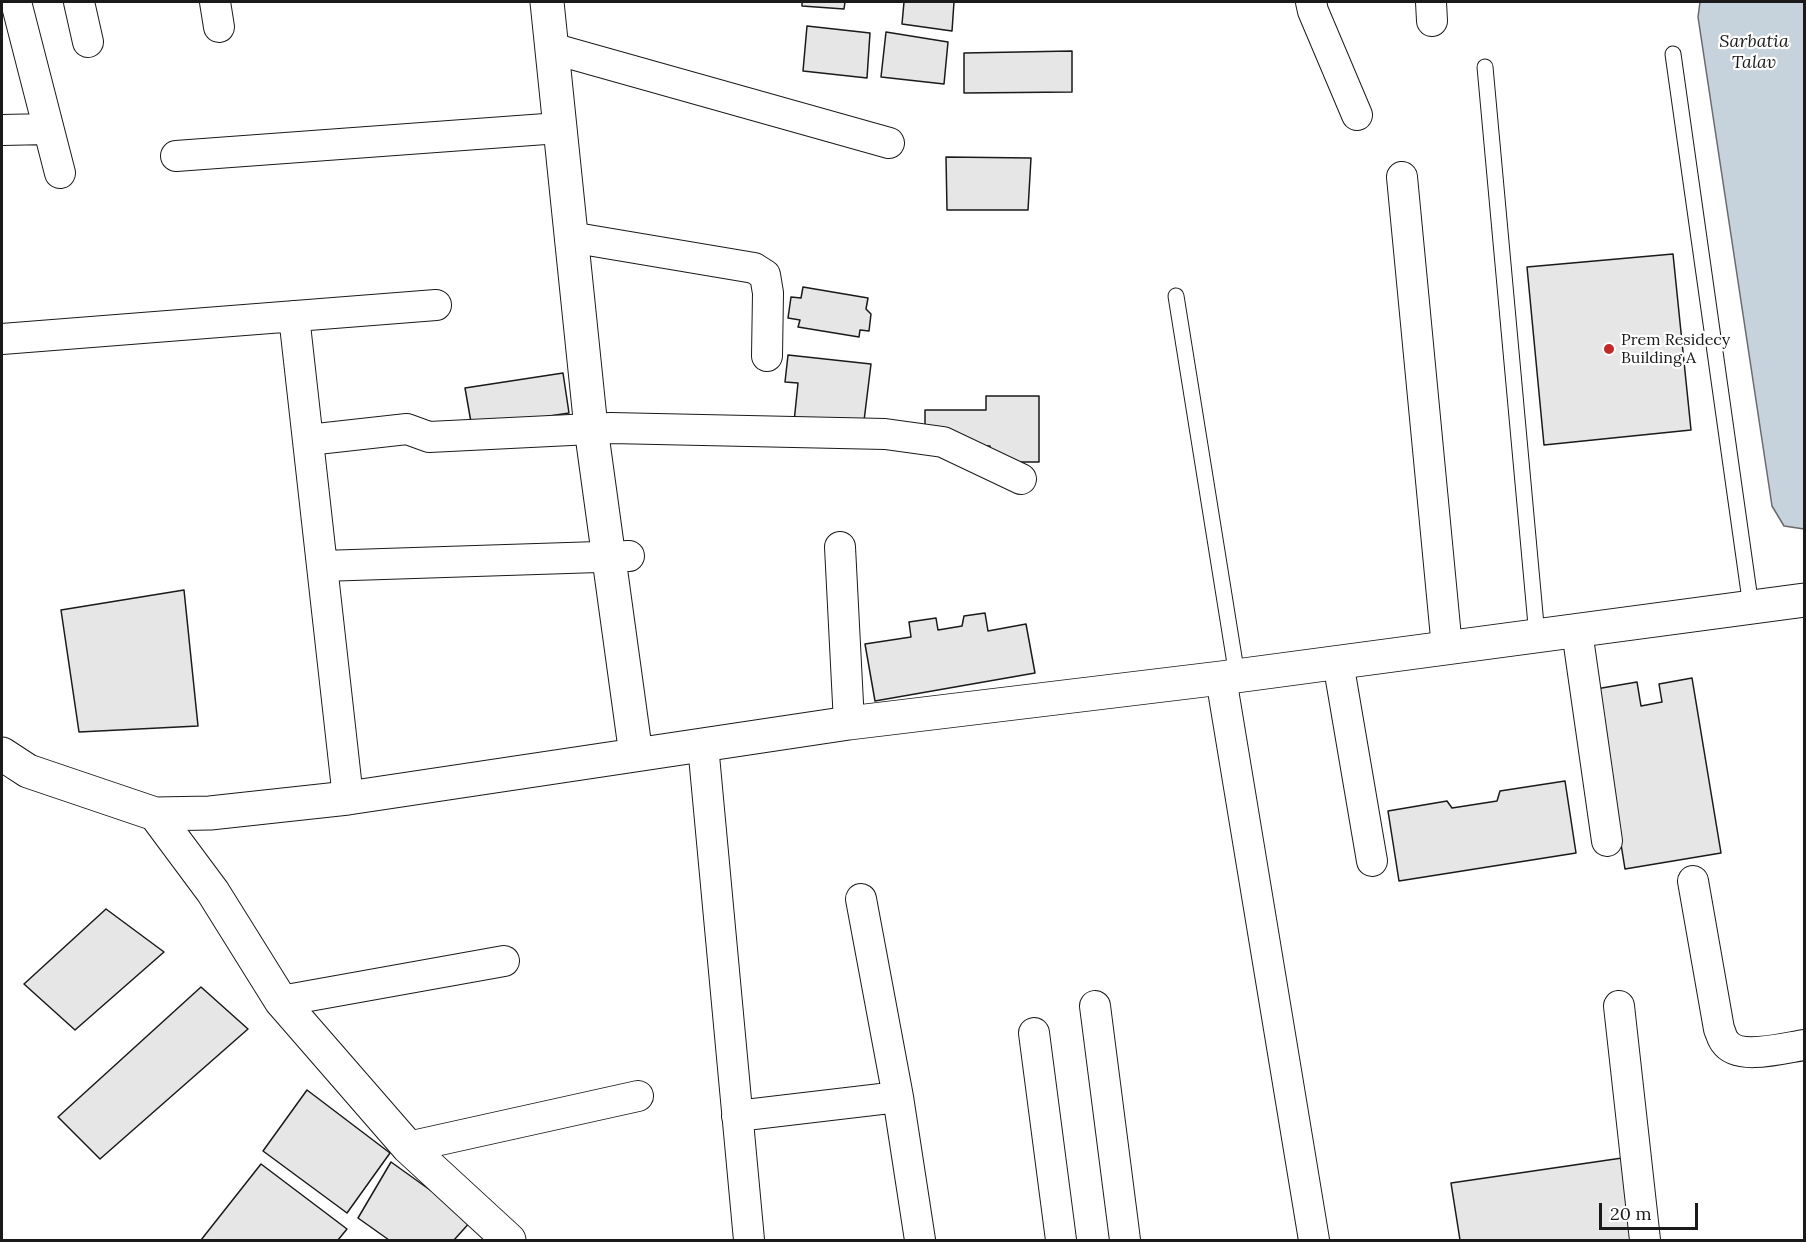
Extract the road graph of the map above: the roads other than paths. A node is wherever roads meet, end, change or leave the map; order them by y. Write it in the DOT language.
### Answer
graph roads {
  1 [pos="15,2"];
  2 [pos="79,2"];
  3 [pos="547,2"];
  4 [pos="566,2"];
  5 [pos="1311,2"];
  6 [pos="88,42"];
  7 [pos="560,51"];
  8 [pos="1673,54"];
  9 [pos="1485,67"];
  10 [pos="1357,115"];
  11 [pos="559,128"];
  12 [pos="48,129"];
  13 [pos="2,130"];
  14 [pos="889,143"];
  15 [pos="176,156"];
  16 [pos="60,172"];
  17 [pos="1402,177"];
  18 [pos="581,238"];
  19 [pos="1176,296"];
  20 [pos="436,305"];
  21 [pos="294,316"];
  22 [pos="2,339"];
  23 [pos="767,356"];
  24 [pos="601,428"];
  25 [pos="308,440"];
  26 [pos="1021,479"];
  27 [pos="840,547"];
  28 [pos="619,556"];
  29 [pos="322,566"];
  30 [pos="1804,600"];
  31 [pos="1751,607"];
  32 [pos="1577,631"];
  33 [pos="1537,636"];
  34 [pos="1448,648"];
  35 [pos="1338,662"];
  36 [pos="1229,677"];
  37 [pos="849,723"];
  38 [pos="703,745"];
  39 [pos="2,754"];
  40 [pos="646,754"];
  41 [pos="348,798"];
  42 [pos="155,814"];
  43 [pos="1607,841"];
  44 [pos="1372,861"];
  45 [pos="1693,881"];
  46 [pos="861,899"];
  47 [pos="504,961"];
  48 [pos="281,1001"];
  49 [pos="1095,1006"];
  50 [pos="1619,1006"];
  51 [pos="1034,1034"];
  52 [pos="1804,1045"];
  53 [pos="638,1096"];
  54 [pos="898,1097"];
  55 [pos="737,1116"];
  56 [pos="408,1147"];
  57 [pos="509,1240"];
  58 [pos="749,1240"];
  59 [pos="920,1240"];
  60 [pos="1061,1240"];
  61 [pos="1125,1240"];
  62 [pos="1314,1240"];
  63 [pos="1645,1240"];
  1 -- 12 [label="street"];
  2 -- 6 [label="street"];
  3 -- 7 [label="main road"];
  4 -- 7 [label="main road"];
  5 -- 10 [label="street"];
  7 -- 11 [label="main road"];
  7 -- 14 [label="street"];
  7 -- 18 [label="main road"];
  8 -- 31 [label="lane"];
  9 -- 33 [label="lane"];
  11 -- 15 [label="street"];
  11 -- 18 [label="main road"];
  12 -- 13 [label="street"];
  12 -- 16 [label="street"];
  17 -- 34 [label="street"];
  18 -- 23 [label="street"];
  18 -- 24 [label="main road"];
  19 -- 36 [label="lane"];
  20 -- 21 [label="street"];
  21 -- 22 [label="street"];
  21 -- 25 [label="street"];
  24 -- 25 [label="street"];
  24 -- 26 [label="street"];
  24 -- 28 [label="main road"];
  25 -- 29 [label="street"];
  27 -- 37 [label="street"];
  28 -- 29 [label="street"];
  28 -- 40 [label="main road"];
  29 -- 41 [label="street"];
  30 -- 31 [label="main road"];
  31 -- 32 [label="main road"];
  32 -- 33 [label="main road"];
  32 -- 43 [label="street"];
  33 -- 34 [label="main road"];
  34 -- 35 [label="main road"];
  35 -- 36 [label="main road"];
  35 -- 44 [label="street"];
  36 -- 37 [label="main road"];
  36 -- 62 [label="street"];
  37 -- 38 [label="main road"];
  38 -- 40 [label="main road"];
  38 -- 55 [label="street"];
  39 -- 42 [label="main road"];
  40 -- 41 [label="main road"];
  41 -- 42 [label="main road"];
  42 -- 48 [label="main road"];
  45 -- 52 [label="street"];
  46 -- 54 [label="street"];
  47 -- 48 [label="street"];
  48 -- 56 [label="main road"];
  49 -- 61 [label="street"];
  50 -- 63 [label="street"];
  51 -- 60 [label="street"];
  53 -- 56 [label="street"];
  54 -- 55 [label="street"];
  54 -- 59 [label="street"];
  55 -- 58 [label="street"];
  56 -- 57 [label="main road"];
}
